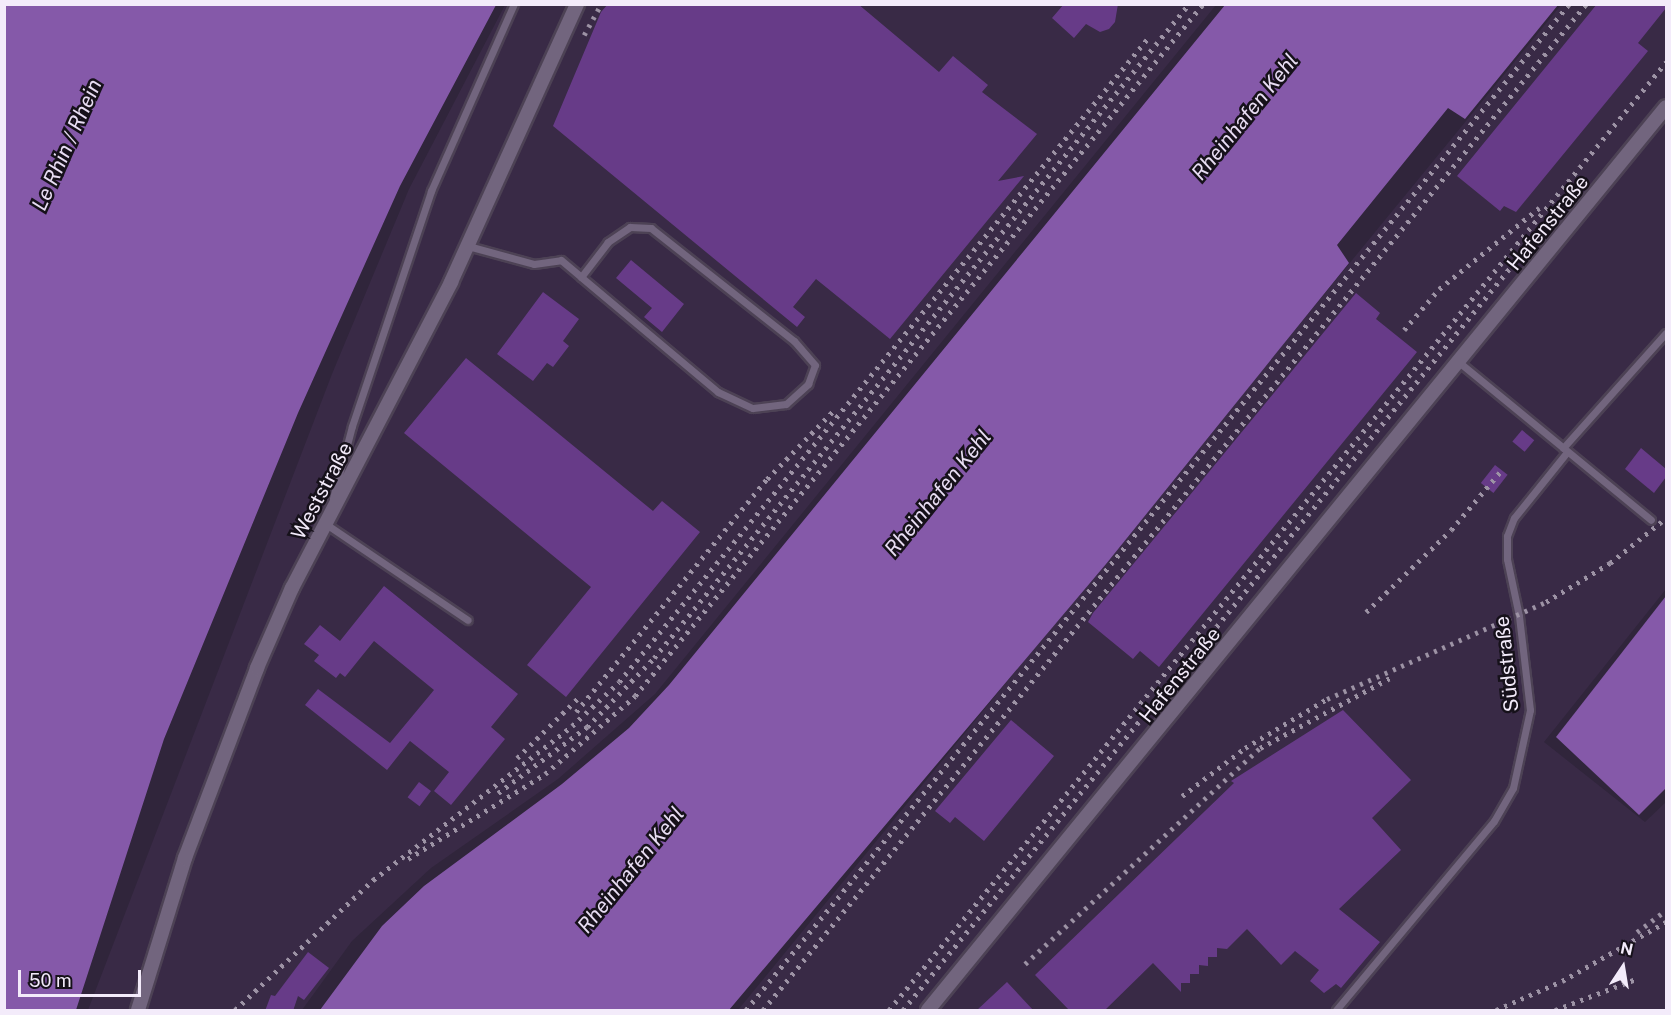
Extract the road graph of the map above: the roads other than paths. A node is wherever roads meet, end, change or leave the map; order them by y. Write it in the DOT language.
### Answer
graph roads {
  1 [pos="514,4"];
  2 [pos="577,4"];
  3 [pos="1666,107"];
  4 [pos="468,246"];
  5 [pos="581,277"];
  6 [pos="1666,333"];
  7 [pos="1460,363"];
  8 [pos="1565,450"];
  9 [pos="1651,520"];
  10 [pos="326,524"];
  11 [pos="468,620"];
  12 [pos="138,1011"];
  13 [pos="928,1011"];
  14 [pos="1336,1011"];
  1 -- 10 [label="lane"];
  2 -- 4 [label="street, Weststraße"];
  3 -- 7 [label="street, Hafenstraße"];
  4 -- 5 [label="lane"];
  4 -- 10 [label="street, Weststraße"];
  5 -- 5 [label="lane"];
  6 -- 8 [label="lane, Südstraße"];
  7 -- 8 [label="lane"];
  7 -- 13 [label="street, Hafenstraße"];
  8 -- 9 [label="lane"];
  8 -- 14 [label="lane, Südstraße"];
  10 -- 11 [label="lane"];
  10 -- 12 [label="street, Weststraße"];
}
